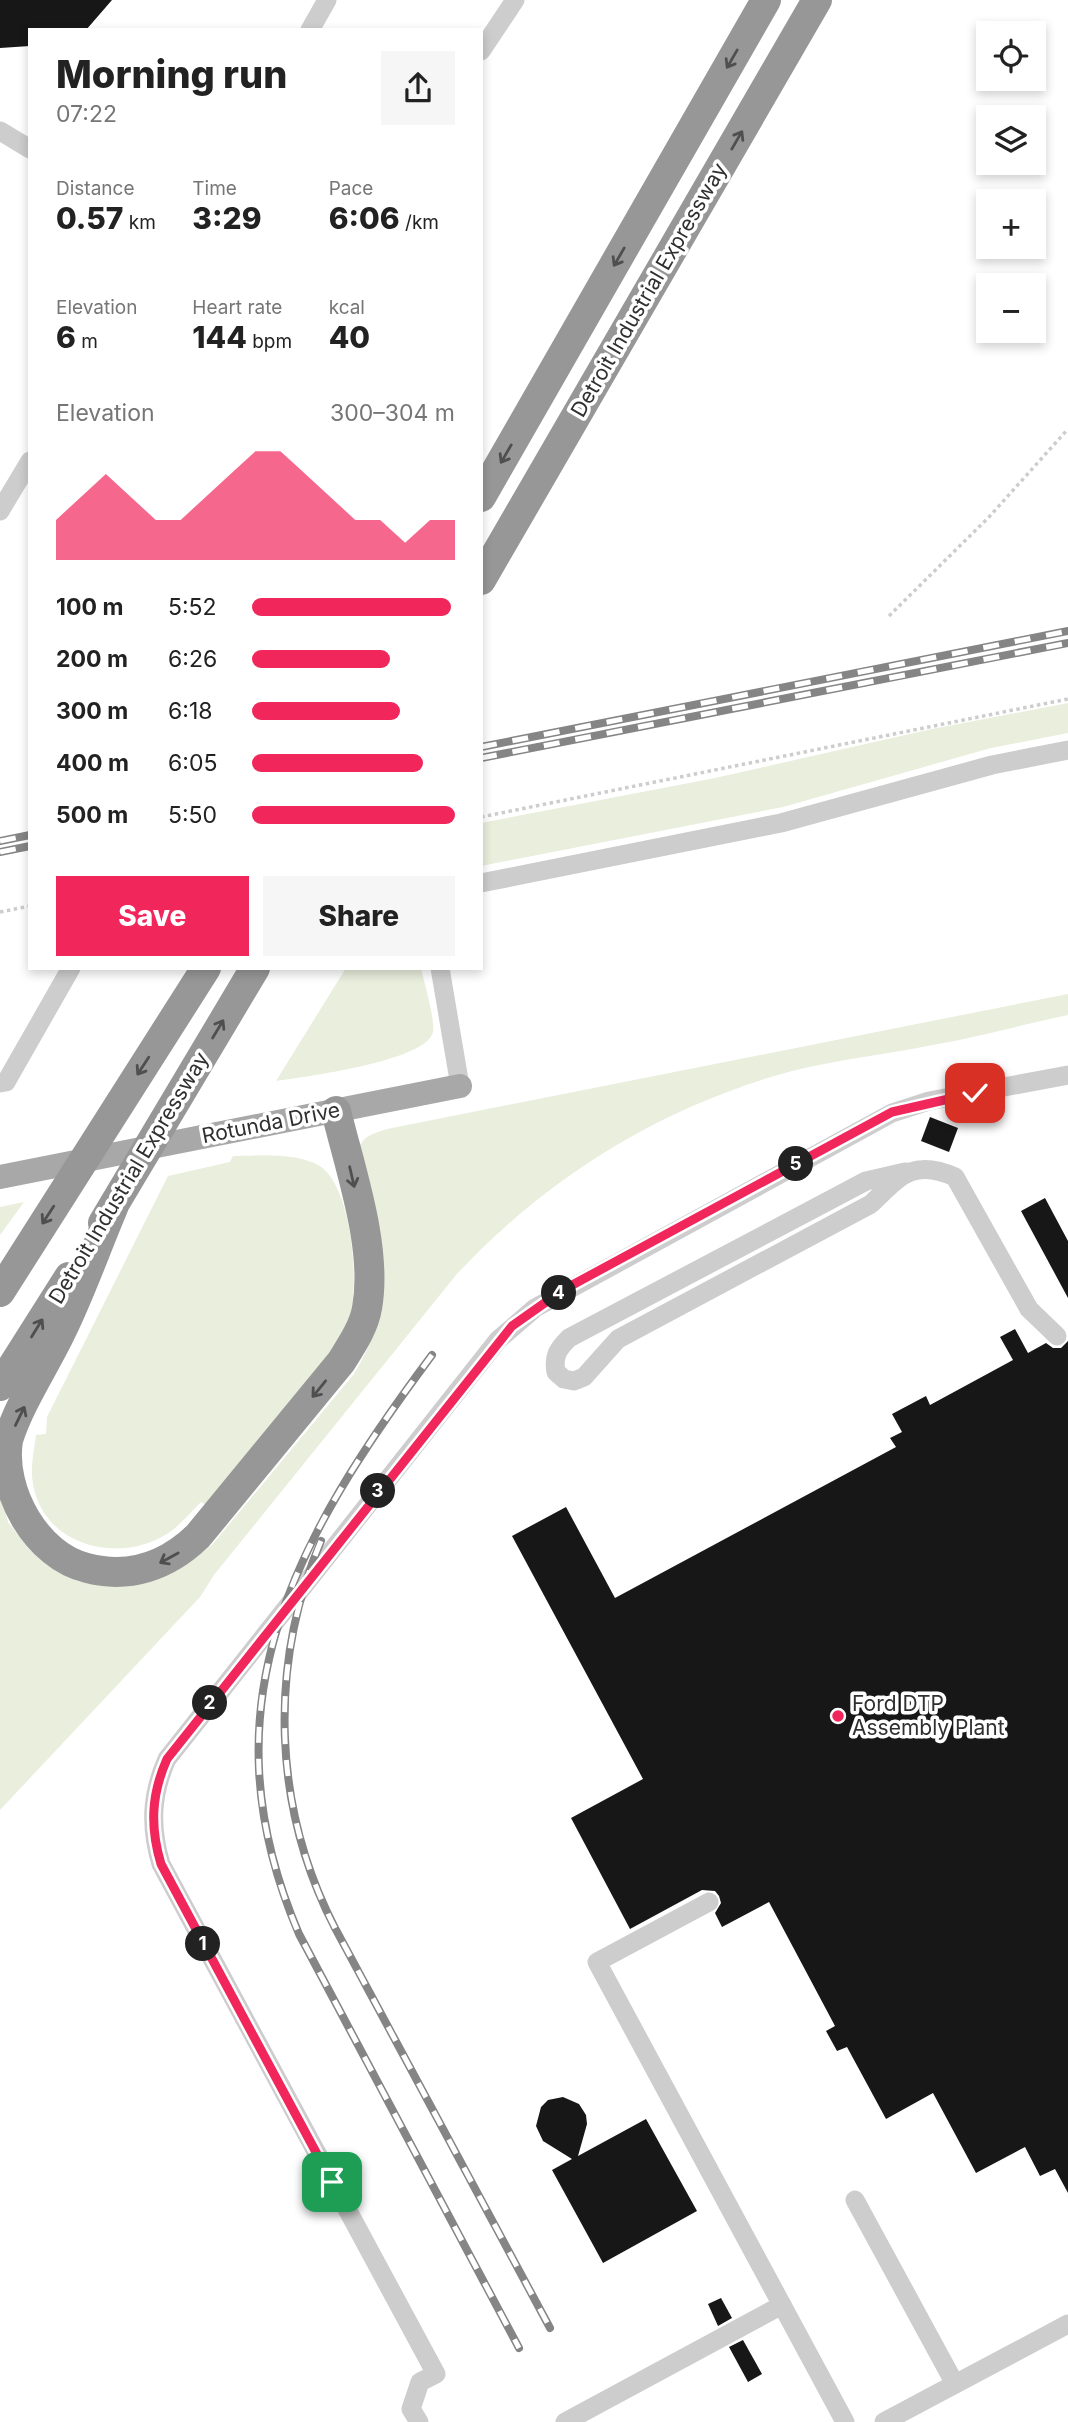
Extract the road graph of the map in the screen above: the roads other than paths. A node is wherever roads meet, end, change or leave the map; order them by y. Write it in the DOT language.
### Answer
graph roads {
  1 [pos="515,0"];
  2 [pos="766,0"];
  3 [pos="323,1"];
  4 [pos="815,7"];
  5 [pos="311,28"];
  6 [pos="483,48"];
  7 [pos="0,131"];
  8 [pos="28,148"];
  9 [pos="28,464"];
  10 [pos="483,494"];
  11 [pos="0,511"];
  12 [pos="483,577"];
  13 [pos="1068,750"];
  14 [pos="483,883"];
  15 [pos="70,970"];
  16 [pos="205,970"];
  17 [pos="254,970"];
  18 [pos="440,970"];
  19 [pos="1068,1075"];
  20 [pos="0,1083"];
  21 [pos="460,1086"];
  22 [pos="336,1111"];
  23 [pos="905,1172"];
  24 [pos="6,1176"];
  25 [pos="113,1208"];
  26 [pos="22,1255"];
  27 [pos="0,1279"];
  28 [pos="0,1292"];
  29 [pos="1058,1336"];
  30 [pos="0,1386"];
  31 [pos="709,1902"];
  32 [pos="855,2200"];
  33 [pos="782,2305"];
  34 [pos="1068,2324"];
  35 [pos="956,2384"];
  36 [pos="419,2422"];
  37 [pos="565,2422"];
  38 [pos="845,2422"];
  39 [pos="884,2422"];
  1 -- 6 [label="street"];
  2 -- 10 [label="highway, Detroit Industrial Expressway, one-way"];
  3 -- 5 [label="street"];
  12 -- 4 [label="highway, Detroit Industrial Expressway, one-way"];
  7 -- 8 [label="street"];
  9 -- 11 [label="street"];
  13 -- 14 [label="street"];
  15 -- 20 [label="street"];
  16 -- 26 [label="highway, one-way"];
  25 -- 17 [label="highway, Detroit Industrial Expressway, one-way"];
  18 -- 21 [label="street"];
  19 -- 36 [label="street"];
  21 -- 22 [label="main road, Rotunda Drive"];
  22 -- 24 [label="main road, Rotunda Drive"];
  22 -- 25 [label="highway, one-way"];
  23 -- 23 [label="street"];
  23 -- 29 [label="street"];
  30 -- 25 [label="highway, Detroit Industrial Expressway, one-way"];
  26 -- 27 [label="highway"];
  26 -- 28 [label="highway"];
  31 -- 33 [label="street"];
  32 -- 35 [label="street"];
  33 -- 37 [label="street"];
  33 -- 38 [label="street"];
  34 -- 35 [label="street"];
  35 -- 39 [label="street"];
}
